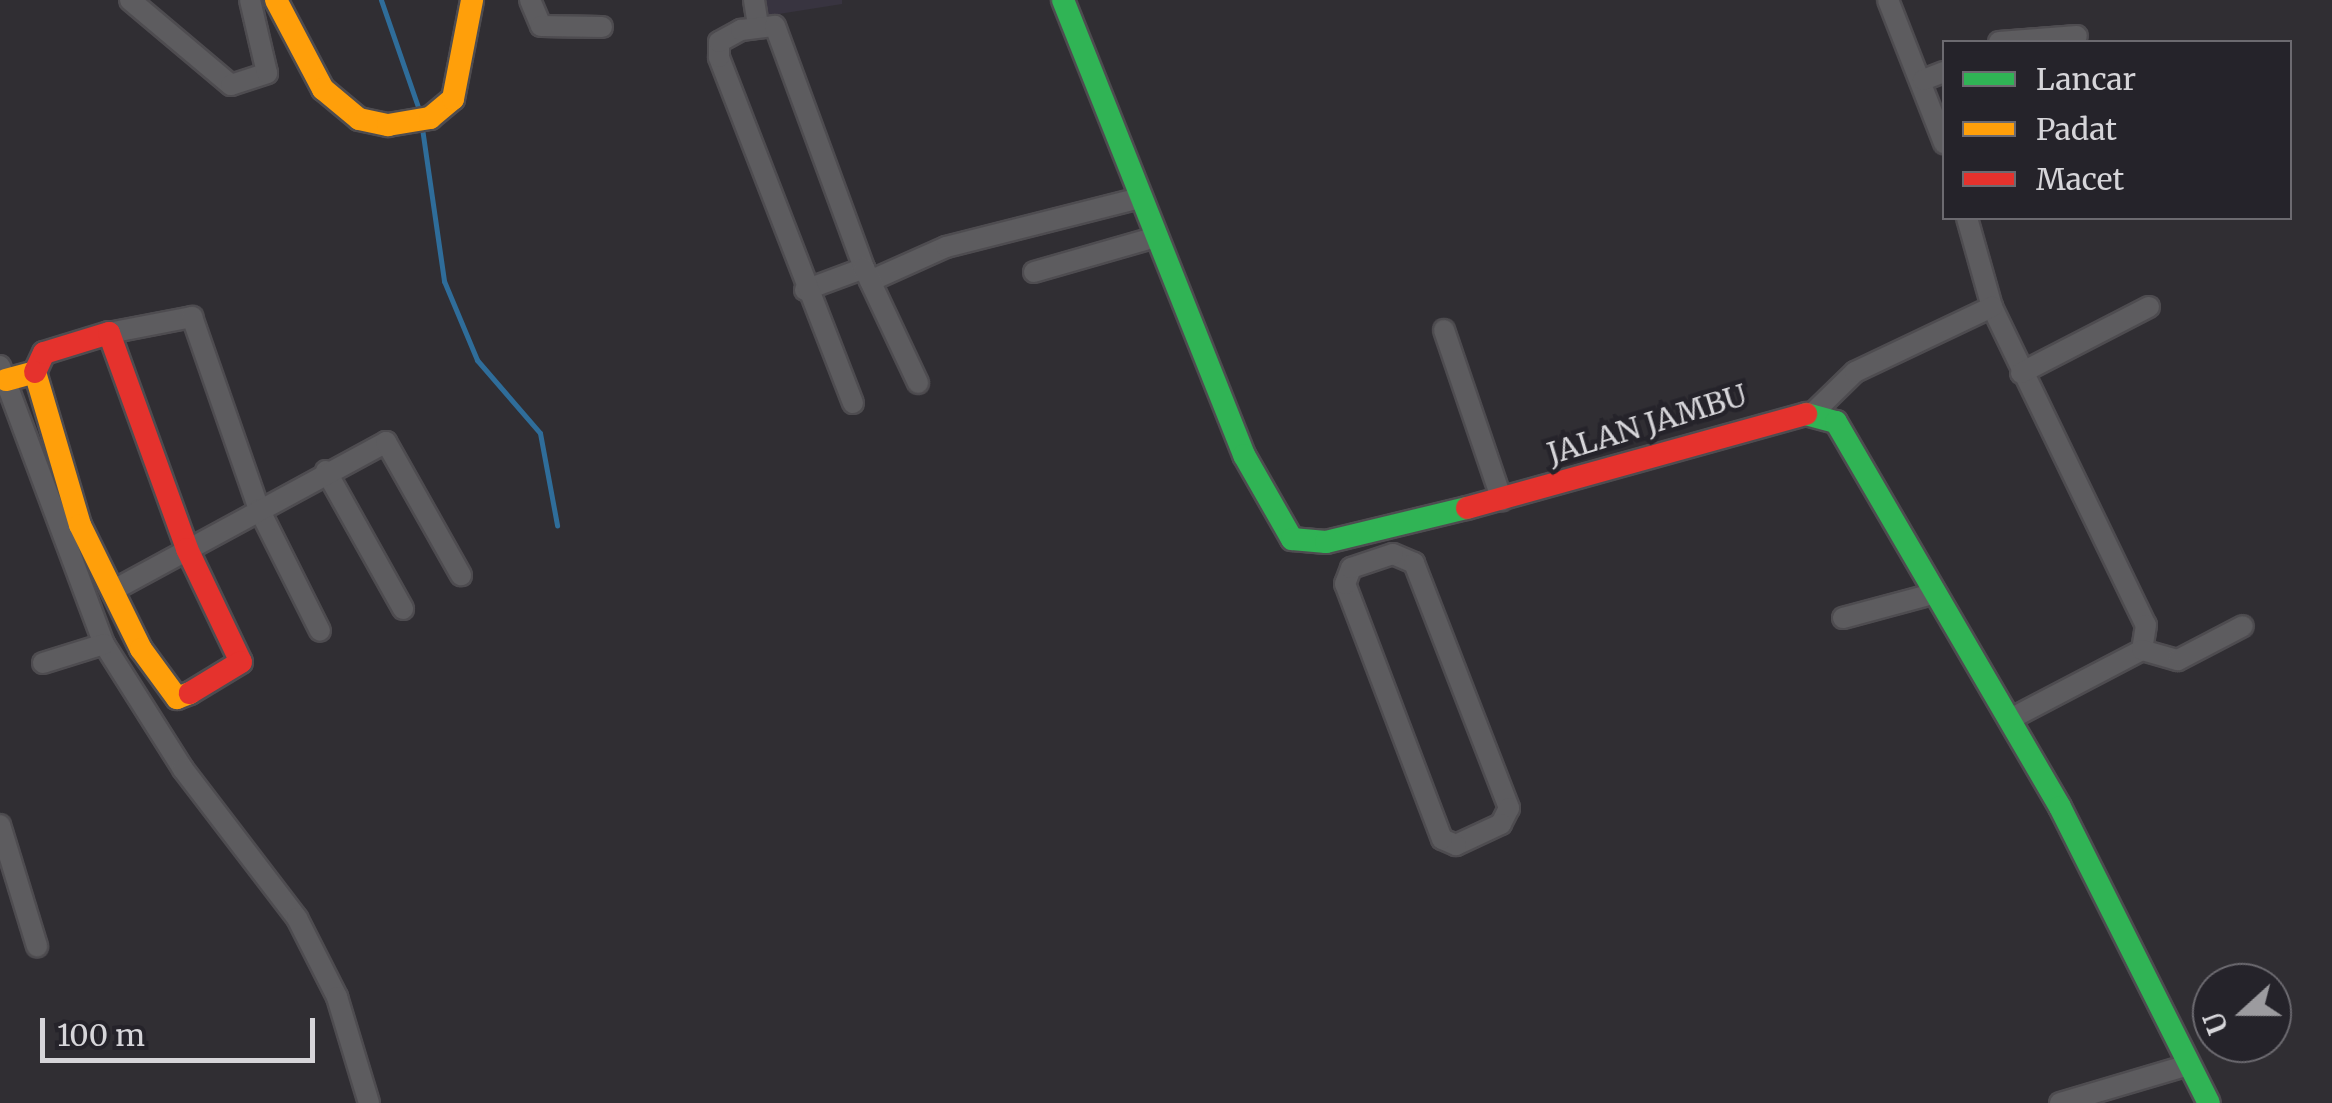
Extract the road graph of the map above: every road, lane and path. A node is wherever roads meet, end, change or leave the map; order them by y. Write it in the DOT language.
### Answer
graph roads {
  1 [pos="130,0"];
  2 [pos="250,0"];
  3 [pos="276,0"];
  4 [pos="472,0"];
  5 [pos="530,0"];
  6 [pos="754,0"];
  7 [pos="1062,0"];
  8 [pos="1888,0"];
  9 [pos="758,25"];
  10 [pos="602,26"];
  11 [pos="2078,36"];
  12 [pos="2026,40"];
  13 [pos="1942,73"];
  14 [pos="1923,80"];
  15 [pos="1942,137"];
  16 [pos="1140,198"];
  17 [pos="1968,220"];
  18 [pos="1156,237"];
  19 [pos="1034,272"];
  20 [pos="867,275"];
  21 [pos="805,290"];
  22 [pos="1992,307"];
  23 [pos="2149,307"];
  24 [pos="1444,330"];
  25 [pos="109,334"];
  26 [pos="35,372"];
  27 [pos="3,373"];
  28 [pos="2021,373"];
  29 [pos="918,383"];
  30 [pos="852,403"];
  31 [pos="1814,411"];
  32 [pos="326,471"];
  33 [pos="1502,500"];
  34 [pos="259,509"];
  35 [pos="1384,528"];
  36 [pos="187,549"];
  37 [pos="1393,554"];
  38 [pos="462,575"];
  39 [pos="112,591"];
  40 [pos="1936,593"];
  41 [pos="402,609"];
  42 [pos="1842,618"];
  43 [pos="2243,626"];
  44 [pos="320,631"];
  45 [pos="104,644"];
  46 [pos="2142,650"];
  47 [pos="43,663"];
  48 [pos="2010,718"];
  49 [pos="0,825"];
  50 [pos="37,946"];
  51 [pos="2185,1066"];
  52 [pos="369,1103"];
  53 [pos="2060,1103"];
  54 [pos="2208,1103"];
  1 -- 2 [label="street"];
  3 -- 4 [label="street"];
  5 -- 10 [label="street"];
  6 -- 9 [label="street"];
  7 -- 16 [label="street, JALAN JAMBU"];
  8 -- 14 [label="street"];
  9 -- 20 [label="street"];
  9 -- 21 [label="street"];
  11 -- 12 [label="street"];
  13 -- 14 [label="street"];
  14 -- 15 [label="street"];
  16 -- 18 [label="street, JALAN JAMBU"];
  16 -- 20 [label="street"];
  17 -- 22 [label="street"];
  18 -- 19 [label="street"];
  18 -- 35 [label="street, JALAN JAMBU"];
  20 -- 21 [label="street"];
  20 -- 29 [label="street"];
  21 -- 30 [label="street"];
  22 -- 28 [label="street"];
  22 -- 31 [label="street"];
  23 -- 28 [label="street"];
  24 -- 33 [label="street"];
  25 -- 26 [label="street"];
  25 -- 34 [label="street"];
  25 -- 36 [label="street"];
  26 -- 27 [label="street"];
  26 -- 39 [label="street"];
  27 -- 45 [label="street"];
  28 -- 46 [label="street"];
  31 -- 33 [label="street, JALAN JAMBU"];
  31 -- 40 [label="street"];
  32 -- 34 [label="street"];
  32 -- 38 [label="street"];
  32 -- 41 [label="street"];
  33 -- 35 [label="street, JALAN JAMBU"];
  34 -- 36 [label="street"];
  34 -- 44 [label="street"];
  35 -- 37 [label="street"];
  36 -- 39 [label="street"];
  36 -- 39 [label="street"];
  37 -- 37 [label="street"];
  40 -- 42 [label="street"];
  40 -- 48 [label="street"];
  43 -- 46 [label="street"];
  45 -- 47 [label="street"];
  45 -- 52 [label="street"];
  46 -- 48 [label="street"];
  48 -- 51 [label="street"];
  49 -- 50 [label="street"];
  51 -- 53 [label="street"];
  51 -- 54 [label="street"];
}
